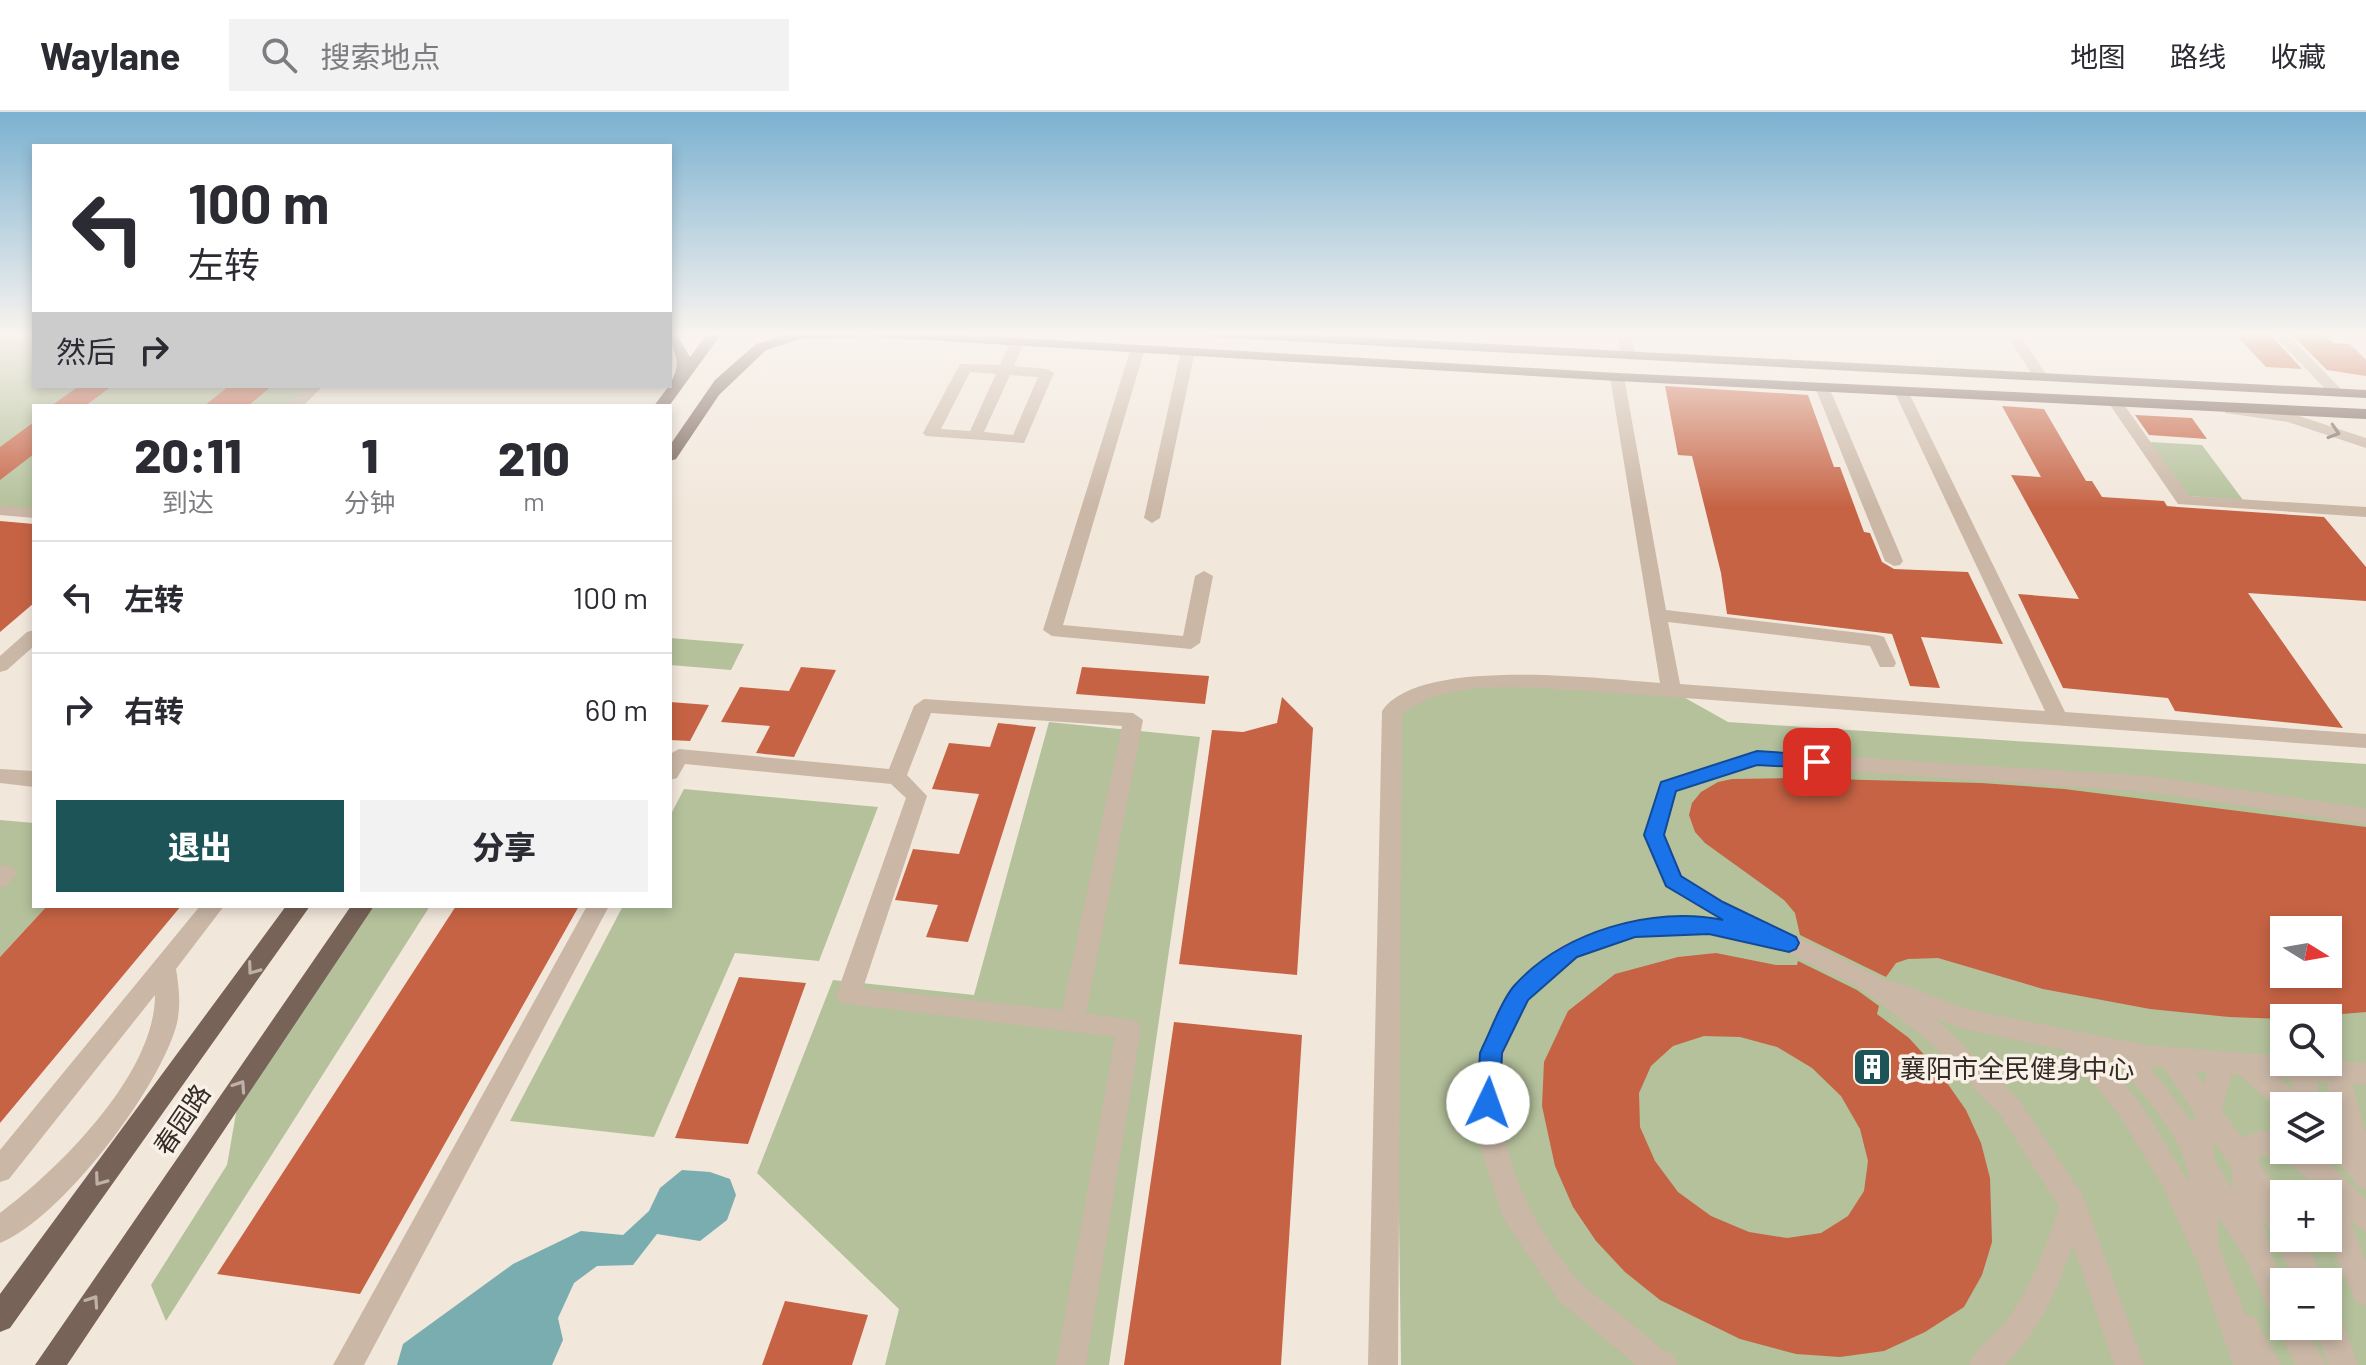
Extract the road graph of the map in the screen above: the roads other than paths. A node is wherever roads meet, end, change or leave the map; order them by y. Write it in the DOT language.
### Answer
graph roads {
  1 [pos="952,391"];
  2 [pos="995,391"];
  3 [pos="1039,391"];
  4 [pos="1125,391"];
  5 [pos="1179,391"];
  6 [pos="1620,391"];
  7 [pos="1824,391"];
  8 [pos="1901,391"];
  9 [pos="1910,391"];
  10 [pos="2326,391"];
  11 [pos="714,392"];
  12 [pos="2336,392"];
  13 [pos="2366,394"];
  14 [pos="2115,402"];
  15 [pos="2203,406"];
  16 [pos="2366,414"];
  17 [pos="975,436"];
  18 [pos="2366,443"];
  19 [pos="672,453"];
  20 [pos="0,510"];
  21 [pos="2366,512"];
  22 [pos="32,513"];
  23 [pos="1152,518"];
  24 [pos="1894,561"];
  25 [pos="1204,576"];
  26 [pos="1659,615"];
  27 [pos="32,638"];
  28 [pos="1887,663"];
  29 [pos="0,666"];
  30 [pos="1671,690"];
  31 [pos="2058,718"];
  32 [pos="2366,741"];
  33 [pos="672,769"];
  34 [pos="0,776"];
  35 [pos="896,777"];
  36 [pos="32,779"];
  37 [pos="2366,816"];
  38 [pos="211,908"];
  39 [pos="298,908"];
  40 [pos="362,908"];
  41 [pos="597,908"];
  42 [pos="1789,943"];
  43 [pos="164,965"];
  44 [pos="1867,980"];
  45 [pos="1072,1022"];
  46 [pos="2075,1041"];
  47 [pos="2122,1051"];
  48 [pos="2171,1058"];
  49 [pos="2234,1064"];
  50 [pos="2270,1067"];
  51 [pos="2342,1073"];
  52 [pos="2366,1074"];
  53 [pos="2337,1076"];
  54 [pos="2273,1092"];
  55 [pos="117,1110"];
  56 [pos="150,1111"];
  57 [pos="2208,1112"];
  58 [pos="2270,1145"];
  59 [pos="2342,1151"];
  60 [pos="2201,1157"];
  61 [pos="2305,1164"];
  62 [pos="2245,1166"];
  63 [pos="0,1170"];
  64 [pos="2365,1175"];
  65 [pos="2322,1178"];
  66 [pos="2073,1205"];
  67 [pos="2270,1206"];
  68 [pos="2366,1219"];
  69 [pos="0,1230"];
  70 [pos="2253,1249"];
  71 [pos="2206,1250"];
  72 [pos="2270,1286"];
  73 [pos="2366,1292"];
  74 [pos="2226,1293"];
  75 [pos="0,1318"];
  76 [pos="2291,1340"];
  77 [pos="2297,1340"];
  78 [pos="2335,1340"];
  79 [pos="50,1365"];
  80 [pos="348,1365"];
  81 [pos="1071,1365"];
  82 [pos="1383,1365"];
  83 [pos="1663,1365"];
  84 [pos="1984,1365"];
  85 [pos="2129,1365"];
  86 [pos="2248,1365"];
  87 [pos="2266,1365"];
  88 [pos="2299,1365"];
  89 [pos="2311,1365"];
  90 [pos="2343,1365"];
  1 -- 17 [label="street"];
  2 -- 17 [label="street"];
  3 -- 17 [label="street"];
  4 -- 25 [label="street"];
  5 -- 23 [label="street"];
  6 -- 26 [label="street"];
  7 -- 24 [label="street"];
  8 -- 31 [label="street"];
  9 -- 14 [label="main road"];
  10 -- 12 [label="main road"];
  11 -- 19 [label="main road"];
  12 -- 13 [label="main road"];
  14 -- 15 [label="main road"];
  14 -- 21 [label="street"];
  15 -- 16 [label="main road"];
  15 -- 18 [label="street, one-way"];
  20 -- 22 [label="street"];
  26 -- 28 [label="street"];
  26 -- 30 [label="street"];
  27 -- 29 [label="street"];
  30 -- 31 [label="street"];
  30 -- 82 [label="street"];
  31 -- 32 [label="street"];
  33 -- 35 [label="street"];
  34 -- 36 [label="street"];
  35 -- 45 [label="street"];
  35 -- 45 [label="street"];
  37 -- 42 [label="street"];
  38 -- 43 [label="street"];
  39 -- 56 [label="main road, 春园路, one-way"];
  79 -- 40 [label="main road, 春园路, one-way"];
  41 -- 80 [label="street"];
  42 -- 44 [label="street"];
  42 -- 83 [label="street"];
  43 -- 55 [label="street"];
  43 -- 63 [label="street"];
  44 -- 46 [label="street"];
  44 -- 66 [label="street"];
  45 -- 81 [label="street"];
  46 -- 47 [label="street"];
  46 -- 71 [label="street"];
  47 -- 48 [label="street"];
  47 -- 60 [label="street"];
  48 -- 49 [label="street"];
  48 -- 57 [label="street"];
  49 -- 50 [label="street"];
  49 -- 54 [label="street"];
  49 -- 57 [label="street"];
  51 -- 52 [label="street"];
  53 -- 64 [label="street"];
  55 -- 56 [label="street"];
  55 -- 69 [label="street"];
  56 -- 75 [label="main road, 春园路, one-way"];
  57 -- 60 [label="street"];
  57 -- 62 [label="street"];
  58 -- 62 [label="street"];
  59 -- 64 [label="street"];
  60 -- 70 [label="street"];
  60 -- 71 [label="street"];
  61 -- 65 [label="street"];
  62 -- 67 [label="street"];
  62 -- 70 [label="street"];
  65 -- 68 [label="street"];
  65 -- 73 [label="street"];
  66 -- 84 [label="street"];
  66 -- 85 [label="street"];
  70 -- 72 [label="street"];
  71 -- 74 [label="street"];
  74 -- 86 [label="street"];
  74 -- 87 [label="street"];
  76 -- 88 [label="street"];
  77 -- 89 [label="street"];
  78 -- 90 [label="street"];
}
